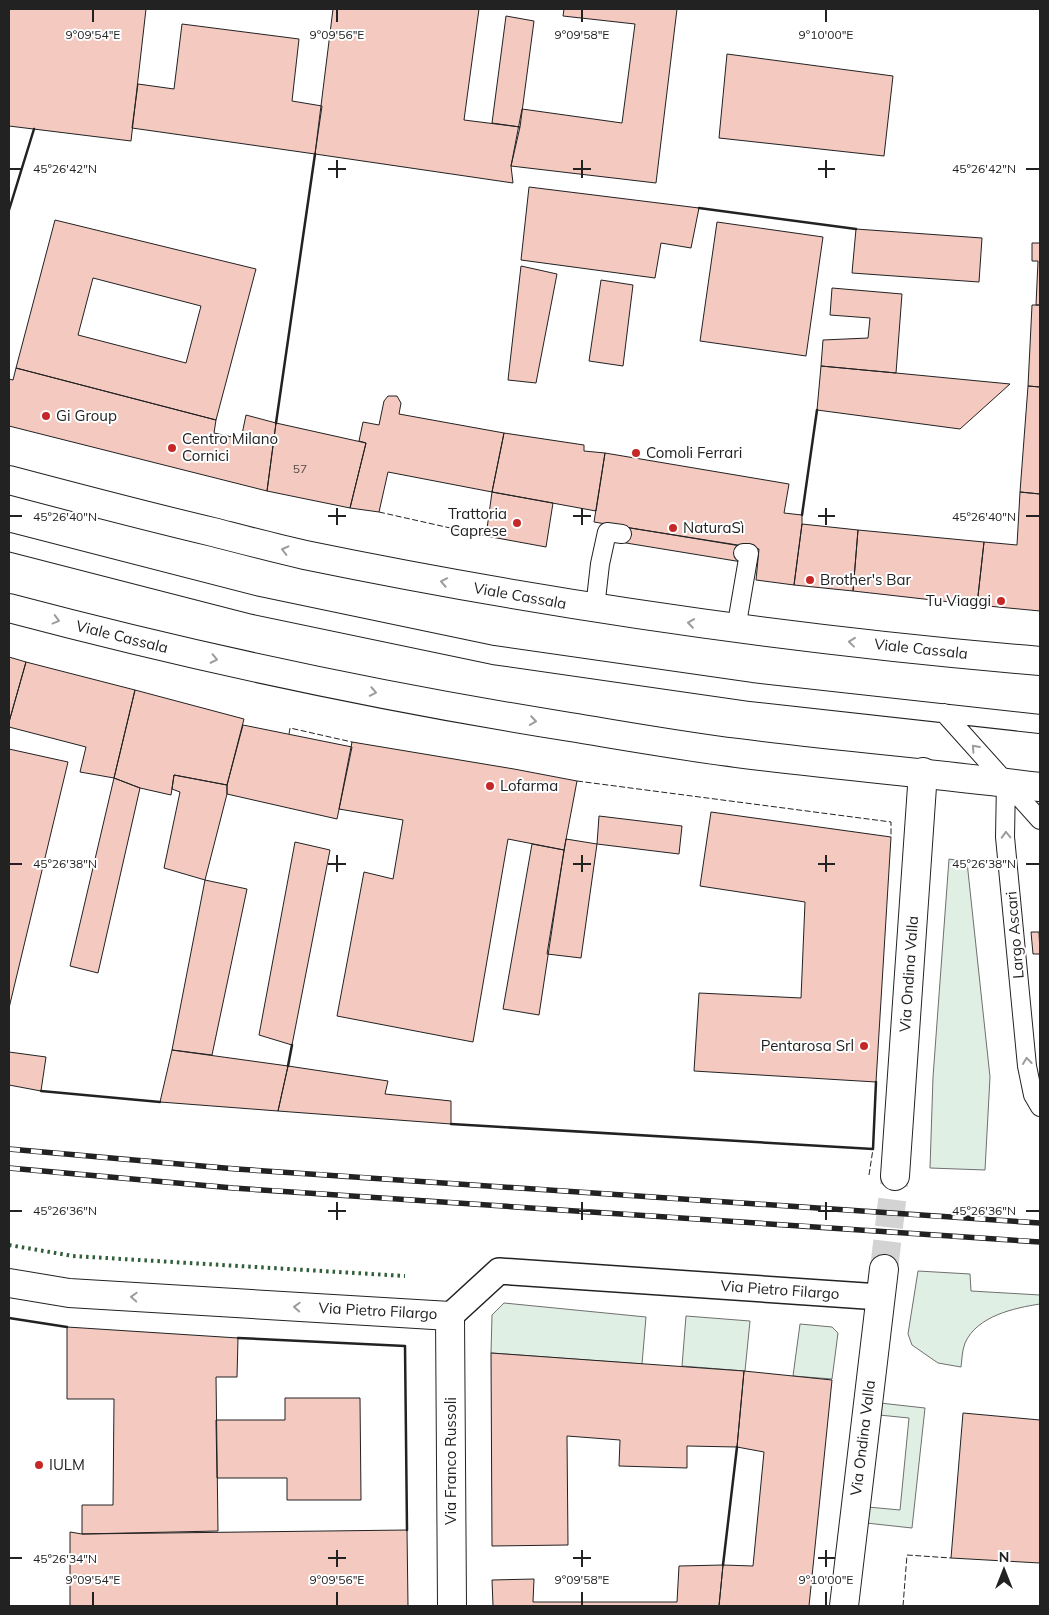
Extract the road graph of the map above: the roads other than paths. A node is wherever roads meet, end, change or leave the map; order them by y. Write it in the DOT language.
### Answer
graph roads {
  1 [pos="9,480"];
  2 [pos="622,534"];
  3 [pos="9,542"];
  4 [pos="743,553"];
  5 [pos="9,608"];
  6 [pos="594,608"];
  7 [pos="736,629"];
  8 [pos="1040,662"];
  9 [pos="944,713"];
  10 [pos="1040,724"];
  11 [pos="923,772"];
  12 [pos="1006,782"];
  13 [pos="1040,787"];
  14 [pos="1040,820"];
  15 [pos="1040,1107"];
  16 [pos="895,1176"];
  17 [pos="884,1270"];
  18 [pos="9,1283"];
  19 [pos="880,1297"];
  20 [pos="450,1316"];
  21 [pos="452,1606"];
  22 [pos="844,1606"];
  6 -- 1 [label="main road, Viale Cassala, one-way"];
  2 -- 6 [label="lane"];
  3 -- 9 [label="lane"];
  4 -- 7 [label="lane"];
  5 -- 11 [label="main road, Viale Cassala, one-way"];
  7 -- 6 [label="main road, Viale Cassala, one-way"];
  8 -- 7 [label="main road, Viale Cassala, one-way"];
  9 -- 10 [label="lane"];
  12 -- 9 [label="lane, one-way"];
  11 -- 12 [label="main road, Viale Cassala"];
  11 -- 16 [label="main road, Via Ondina Valla"];
  12 -- 13 [label="main road, Viale Cassala"];
  12 -- 14 [label="lane"];
  15 -- 12 [label="lane, Largo Ascari, one-way"];
  17 -- 19 [label="main road, Via Ondina Valla"];
  20 -- 18 [label="main road, Via Pietro Filargo, one-way"];
  19 -- 20 [label="street, Via Pietro Filargo"];
  19 -- 22 [label="main road, Via Ondina Valla"];
  20 -- 21 [label="main road, Via Franco Russoli"];
}
